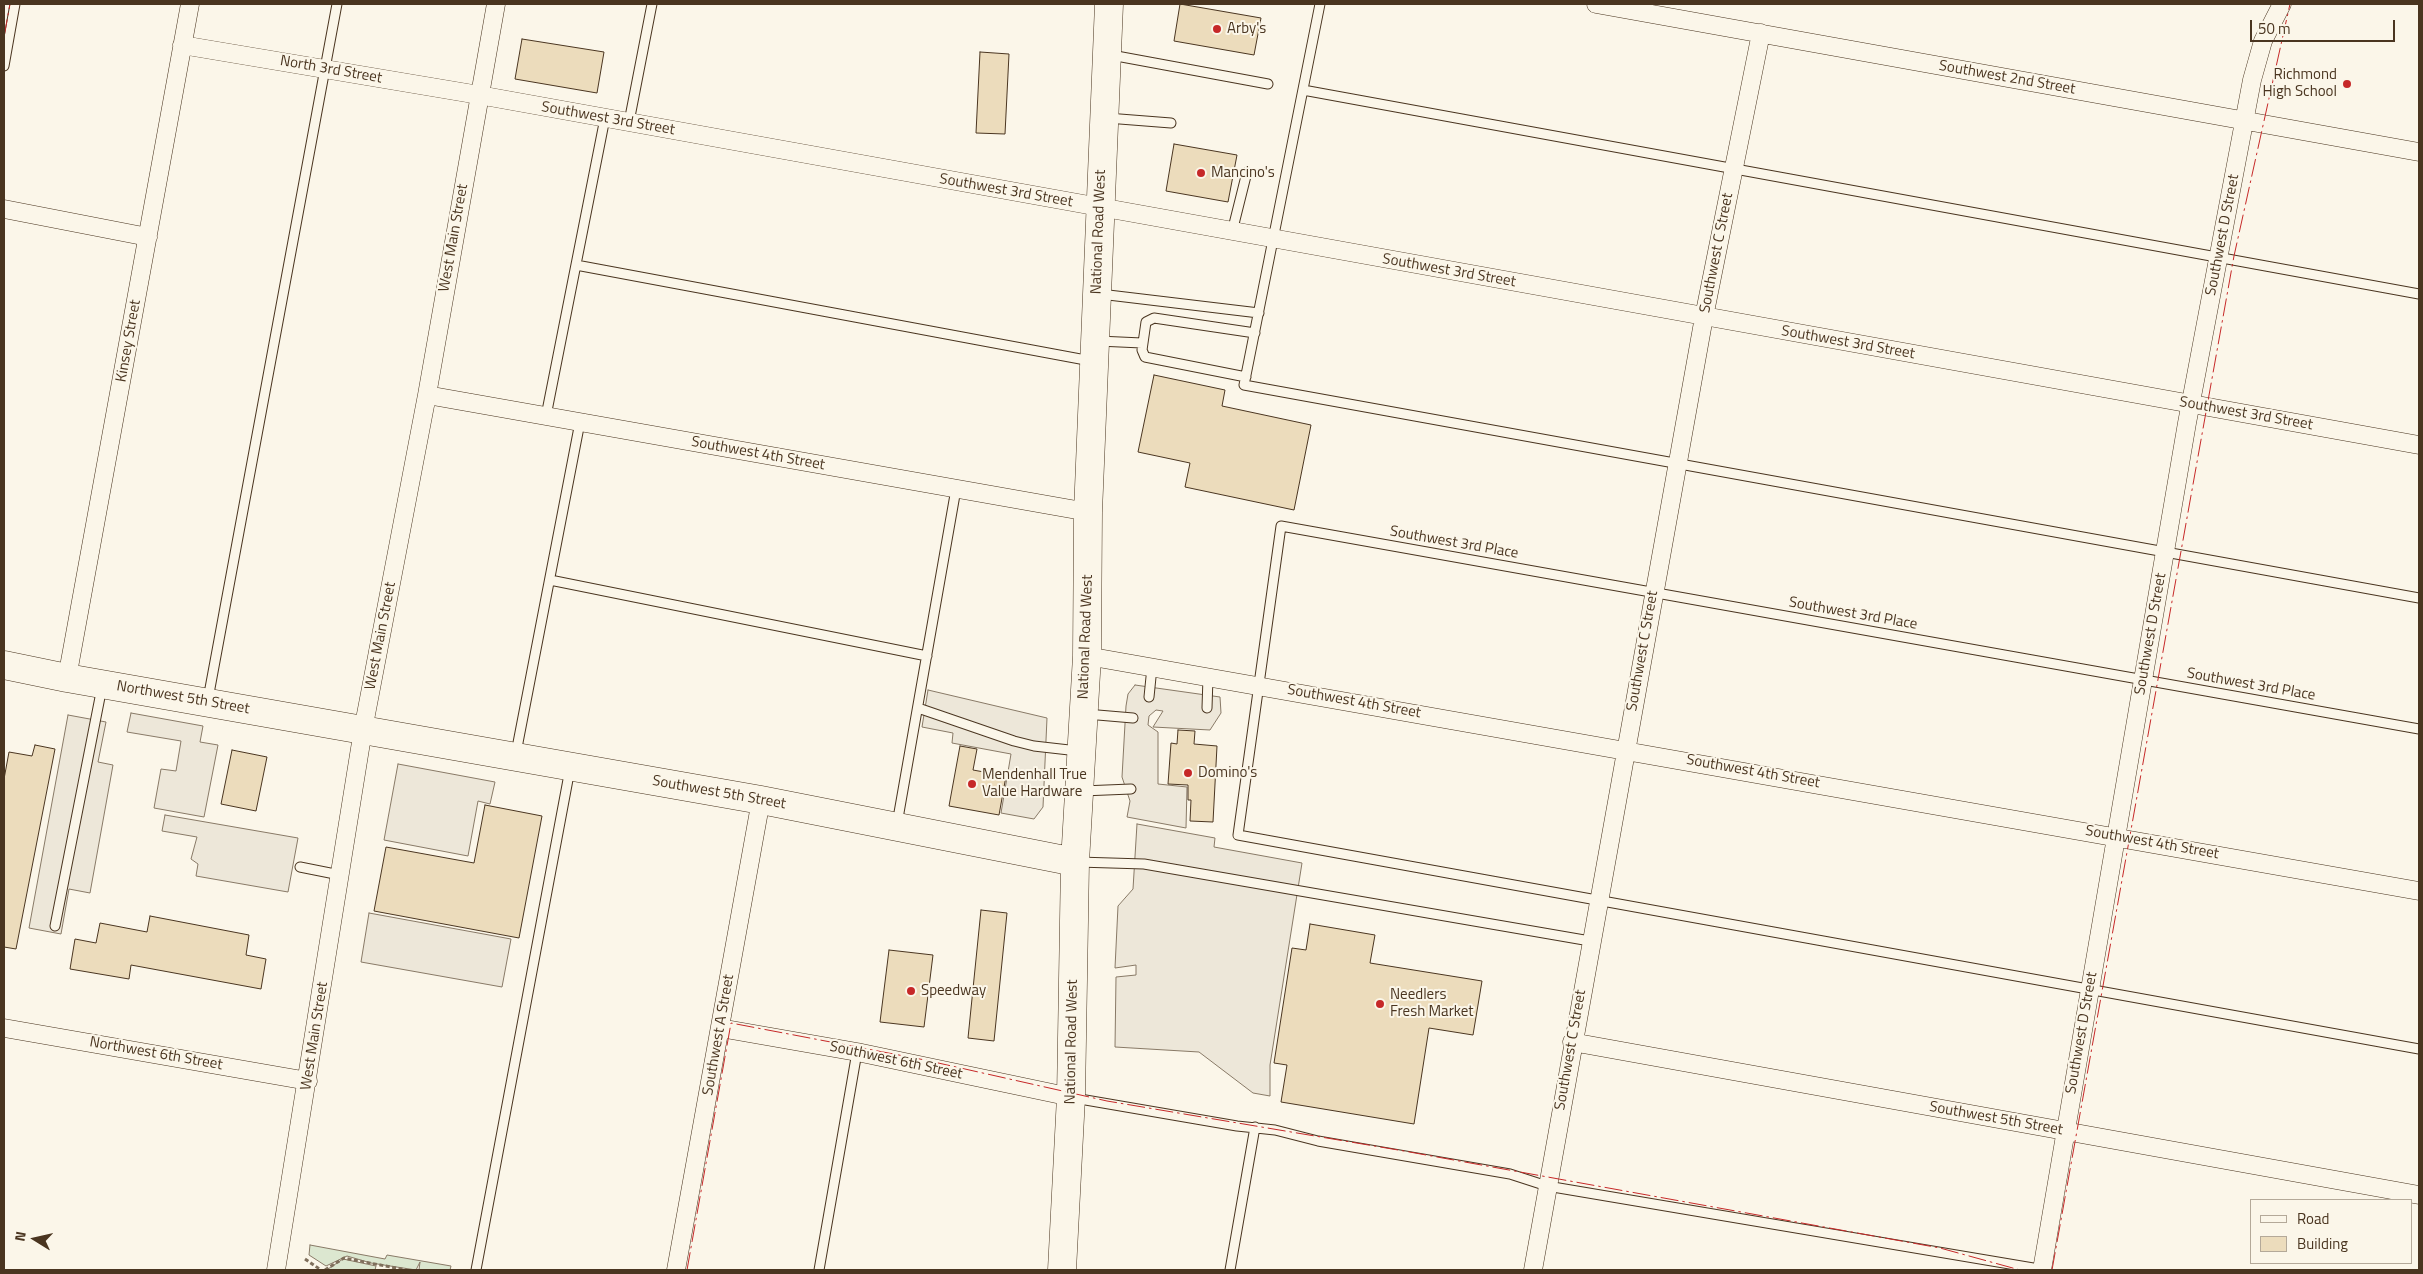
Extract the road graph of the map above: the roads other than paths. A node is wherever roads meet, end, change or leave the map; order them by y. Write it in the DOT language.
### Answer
graph roads {
  1 [pos="15,4"];
  2 [pos="190,4"];
  3 [pos="337,4"];
  4 [pos="496,4"];
  5 [pos="652,4"];
  6 [pos="1109,4"];
  7 [pos="1320,4"];
  8 [pos="1596,4"];
  9 [pos="2282,4"];
  10 [pos="1761,33"];
  11 [pos="182,46"];
  12 [pos="1107,54"];
  13 [pos="4,66"];
  14 [pos="325,69"];
  15 [pos="1268,84"];
  16 [pos="1303,90"];
  17 [pos="479,95"];
  18 [pos="605,118"];
  19 [pos="1104,118"];
  20 [pos="629,122"];
  21 [pos="2245,122"];
  22 [pos="1172,123"];
  23 [pos="2419,152"];
  24 [pos="1734,168"];
  25 [pos="1247,172"];
  26 [pos="1100,208"];
  27 [pos="4,209"];
  28 [pos="1232,232"];
  29 [pos="148,237"];
  30 [pos="1273,239"];
  31 [pos="2219,257"];
  32 [pos="576,266"];
  33 [pos="1097,294"];
  34 [pos="2419,294"];
  35 [pos="1258,313"];
  36 [pos="1704,318"];
  37 [pos="1255,333"];
  38 [pos="1142,343"];
  39 [pos="1095,351"];
  40 [pos="1246,377"];
  41 [pos="427,395"];
  42 [pos="2191,404"];
  43 [pos="546,416"];
  44 [pos="580,422"];
  45 [pos="2419,445"];
  46 [pos="1677,463"];
  47 [pos="956,489"];
  48 [pos="1088,512"];
  49 [pos="2165,552"];
  50 [pos="550,580"];
  51 [pos="1654,592"];
  52 [pos="2419,598"];
  53 [pos="927,656"];
  54 [pos="1087,656"];
  55 [pos="4,665"];
  56 [pos="1152,667"];
  57 [pos="1208,677"];
  58 [pos="67,678"];
  59 [pos="2143,679"];
  60 [pos="102,684"];
  61 [pos="1259,685"];
  62 [pos="1149,697"];
  63 [pos="207,702"];
  64 [pos="918,708"];
  65 [pos="1208,708"];
  66 [pos="1083,714"];
  67 [pos="1133,718"];
  68 [pos="2419,729"];
  69 [pos="363,730"];
  70 [pos="1625,749"];
  71 [pos="1081,751"];
  72 [pos="516,757"];
  73 [pos="570,767"];
  74 [pos="1131,789"];
  75 [pos="1079,791"];
  76 [pos="761,800"];
  77 [pos="897,827"];
  78 [pos="2116,836"];
  79 [pos="1075,862"];
  80 [pos="300,867"];
  81 [pos="340,875"];
  82 [pos="2419,891"];
  83 [pos="1598,900"];
  84 [pos="55,926"];
  85 [pos="1590,941"];
  86 [pos="2090,989"];
  87 [pos="4,1028"];
  88 [pos="720,1028"];
  89 [pos="1572,1042"];
  90 [pos="2419,1049"];
  91 [pos="857,1052"];
  92 [pos="308,1081"];
  93 [pos="1071,1097"];
  94 [pos="1255,1127"];
  95 [pos="2065,1132"];
  96 [pos="1547,1186"];
  97 [pos="2419,1195"];
  98 [pos="276,1270"];
  99 [pos="476,1270"];
  100 [pos="676,1270"];
  101 [pos="818,1270"];
  102 [pos="1062,1270"];
  103 [pos="1230,1270"];
  104 [pos="1533,1270"];
  105 [pos="2044,1270"];
  1 -- 13 [label="lane"];
  2 -- 11 [label="street, Kinsey Street"];
  3 -- 14 [label="lane"];
  4 -- 17 [label="street, West Main Street"];
  5 -- 20 [label="lane"];
  6 -- 12 [label="main road, National Road West"];
  7 -- 16 [label="lane"];
  8 -- 10 [label="street, Southwest 2nd Street"];
  9 -- 21 [label="street, Southwest D Street"];
  10 -- 21 [label="street, Southwest 2nd Street"];
  10 -- 24 [label="street, Southwest C Street"];
  11 -- 14 [label="street, North 3rd Street"];
  11 -- 29 [label="street, Kinsey Street"];
  12 -- 15 [label="lane"];
  12 -- 19 [label="main road, National Road West"];
  14 -- 17 [label="street, North 3rd Street"];
  14 -- 63 [label="lane"];
  16 -- 24 [label="lane"];
  16 -- 30 [label="lane"];
  17 -- 18 [label="street, Southwest 3rd Street"];
  17 -- 41 [label="street, West Main Street"];
  18 -- 20 [label="street, Southwest 3rd Street"];
  18 -- 32 [label="lane"];
  19 -- 22 [label="lane"];
  19 -- 26 [label="main road, National Road West"];
  20 -- 26 [label="street, Southwest 3rd Street"];
  21 -- 23 [label="street, Southwest 2nd Street"];
  21 -- 31 [label="street, Southwest D Street"];
  24 -- 31 [label="lane"];
  24 -- 36 [label="street, Southwest C Street"];
  25 -- 28 [label="lane"];
  26 -- 28 [label="street, Southwest 3rd Street"];
  26 -- 33 [label="main road, National Road West"];
  27 -- 29 [label="street"];
  28 -- 30 [label="street, Southwest 3rd Street"];
  29 -- 58 [label="street, Kinsey Street"];
  30 -- 35 [label="lane"];
  30 -- 36 [label="street, Southwest 3rd Street"];
  31 -- 34 [label="lane"];
  31 -- 42 [label="street, Southwest D Street"];
  32 -- 39 [label="lane"];
  32 -- 43 [label="lane"];
  33 -- 35 [label="lane"];
  33 -- 39 [label="main road, National Road West"];
  35 -- 37 [label="lane"];
  36 -- 42 [label="street, Southwest 3rd Street"];
  36 -- 46 [label="street, Southwest C Street"];
  37 -- 38 [label="lane"];
  37 -- 40 [label="lane"];
  38 -- 39 [label="lane"];
  38 -- 40 [label="lane"];
  39 -- 48 [label="main road, National Road West"];
  40 -- 46 [label="lane"];
  41 -- 43 [label="street, Southwest 4th Street"];
  41 -- 69 [label="street, West Main Street"];
  42 -- 45 [label="street, Southwest 3rd Street"];
  42 -- 49 [label="street, Southwest D Street"];
  43 -- 44 [label="street, Southwest 4th Street"];
  44 -- 47 [label="street, Southwest 4th Street"];
  44 -- 50 [label="lane"];
  46 -- 49 [label="lane"];
  46 -- 51 [label="street, Southwest C Street"];
  47 -- 48 [label="street, Southwest 4th Street"];
  47 -- 53 [label="lane"];
  48 -- 54 [label="main road, National Road West"];
  49 -- 52 [label="lane"];
  49 -- 59 [label="street, Southwest D Street"];
  50 -- 53 [label="lane"];
  50 -- 72 [label="lane"];
  51 -- 59 [label="lane, Southwest 3rd Place"];
  51 -- 61 [label="lane, Southwest 3rd Place"];
  51 -- 70 [label="street, Southwest C Street"];
  53 -- 64 [label="lane"];
  54 -- 56 [label="street, Southwest 4th Street"];
  54 -- 66 [label="main road, National Road West"];
  55 -- 58 [label="main road, Northwest 5th Street"];
  56 -- 57 [label="street, Southwest 4th Street"];
  56 -- 62 [label="lane"];
  57 -- 61 [label="street, Southwest 4th Street"];
  57 -- 65 [label="lane"];
  58 -- 60 [label="main road, Northwest 5th Street"];
  59 -- 68 [label="lane, Southwest 3rd Place"];
  59 -- 78 [label="street, Southwest D Street"];
  60 -- 63 [label="main road, Northwest 5th Street"];
  60 -- 84 [label="lane"];
  61 -- 70 [label="street, Southwest 4th Street"];
  61 -- 83 [label="lane"];
  63 -- 69 [label="main road, Northwest 5th Street"];
  64 -- 71 [label="lane"];
  64 -- 77 [label="lane"];
  66 -- 67 [label="lane"];
  66 -- 71 [label="main road, National Road West"];
  69 -- 72 [label="main road, Southwest 5th Street"];
  69 -- 81 [label="street, West Main Street"];
  70 -- 78 [label="street, Southwest 4th Street"];
  70 -- 83 [label="street, Southwest C Street"];
  71 -- 75 [label="main road, National Road West"];
  72 -- 73 [label="main road, Southwest 5th Street"];
  73 -- 76 [label="main road, Southwest 5th Street"];
  73 -- 99 [label="lane"];
  74 -- 75 [label="lane"];
  75 -- 79 [label="main road, National Road West"];
  76 -- 77 [label="main road, Southwest 5th Street"];
  76 -- 88 [label="street, Southwest A Street"];
  77 -- 79 [label="main road, Southwest 5th Street"];
  78 -- 82 [label="street, Southwest 4th Street"];
  78 -- 86 [label="street, Southwest D Street"];
  79 -- 85 [label="lane"];
  79 -- 93 [label="main road, National Road West"];
  80 -- 81 [label="lane"];
  81 -- 92 [label="street, West Main Street"];
  83 -- 85 [label="street, Southwest C Street"];
  83 -- 86 [label="lane"];
  85 -- 89 [label="street, Southwest C Street"];
  86 -- 90 [label="lane"];
  86 -- 95 [label="street, Southwest D Street"];
  87 -- 92 [label="street, Northwest 6th Street"];
  88 -- 91 [label="street, Southwest 6th Street"];
  88 -- 100 [label="street, Southwest A Street"];
  89 -- 95 [label="street, Southwest 5th Street"];
  89 -- 96 [label="street, Southwest C Street"];
  91 -- 93 [label="street, Southwest 6th Street"];
  91 -- 101 [label="lane"];
  92 -- 98 [label="street, West Main Street"];
  93 -- 94 [label="lane"];
  93 -- 102 [label="main road, National Road West"];
  94 -- 96 [label="lane"];
  94 -- 103 [label="lane"];
  95 -- 97 [label="street, Southwest 5th Street"];
  95 -- 105 [label="street, Southwest D Street"];
  96 -- 104 [label="street, Southwest C Street"];
  96 -- 105 [label="lane"];
}
